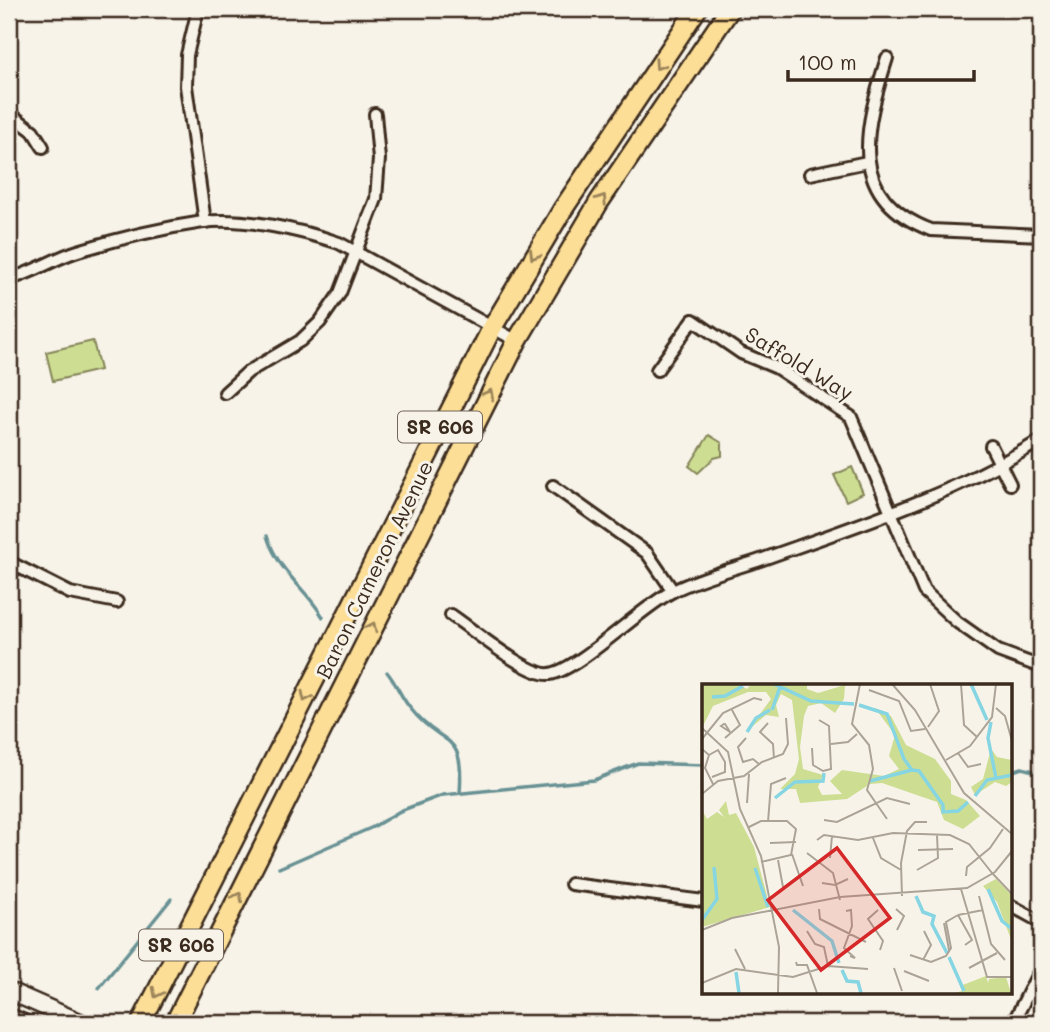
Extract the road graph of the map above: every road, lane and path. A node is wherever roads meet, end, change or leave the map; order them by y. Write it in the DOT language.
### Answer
graph roads {
  1 [pos="198,9"];
  2 [pos="697,9"];
  3 [pos="730,9"];
  4 [pos="887,58"];
  5 [pos="9,113"];
  6 [pos="375,114"];
  7 [pos="43,147"];
  8 [pos="867,162"];
  9 [pos="810,174"];
  10 [pos="205,222"];
  11 [pos="1041,235"];
  12 [pos="356,251"];
  13 [pos="9,279"];
  14 [pos="492,328"];
  15 [pos="517,341"];
  16 [pos="657,370"];
  17 [pos="225,393"];
  18 [pos="1041,440"];
  19 [pos="991,446"];
  20 [pos="999,467"];
  21 [pos="1010,484"];
  22 [pos="553,486"];
  23 [pos="889,513"];
  24 [pos="9,562"];
  25 [pos="673,591"];
  26 [pos="117,602"];
  27 [pos="451,615"];
  28 [pos="1041,667"];
  29 [pos="570,884"];
  30 [pos="702,901"];
  31 [pos="1012,906"];
  32 [pos="1041,922"];
  33 [pos="1041,968"];
  34 [pos="9,991"];
  35 [pos="9,1017"];
  36 [pos="23,1023"];
  37 [pos="82,1023"];
  38 [pos="141,1023"];
  39 [pos="175,1023"];
  40 [pos="1013,1023"];
  1 -- 10 [label="street"];
  2 -- 14 [label="main road, Baron Cameron Avenue / SR 606, one-way"];
  15 -- 3 [label="main road, Baron Cameron Avenue / SR 606, one-way"];
  4 -- 8 [label="street"];
  5 -- 7 [label="street"];
  6 -- 12 [label="street"];
  8 -- 9 [label="street"];
  8 -- 11 [label="street"];
  10 -- 12 [label="street"];
  10 -- 13 [label="street"];
  12 -- 14 [label="street"];
  12 -- 17 [label="street"];
  14 -- 15 [label="street"];
  14 -- 38 [label="main road, Baron Cameron Avenue / SR 606, one-way"];
  39 -- 15 [label="main road, Baron Cameron Avenue / SR 606, one-way"];
  16 -- 23 [label="street, Saffold Way"];
  18 -- 20 [label="street"];
  19 -- 20 [label="street"];
  20 -- 21 [label="street"];
  20 -- 23 [label="street"];
  22 -- 25 [label="street"];
  23 -- 25 [label="street"];
  23 -- 28 [label="street, Saffold Way"];
  24 -- 26 [label="street"];
  25 -- 27 [label="street"];
  29 -- 30 [label="street"];
  31 -- 32 [label="street"];
  33 -- 40 [label="street"];
  34 -- 37 [label="main road"];
  35 -- 36 [label="main road"];
}
